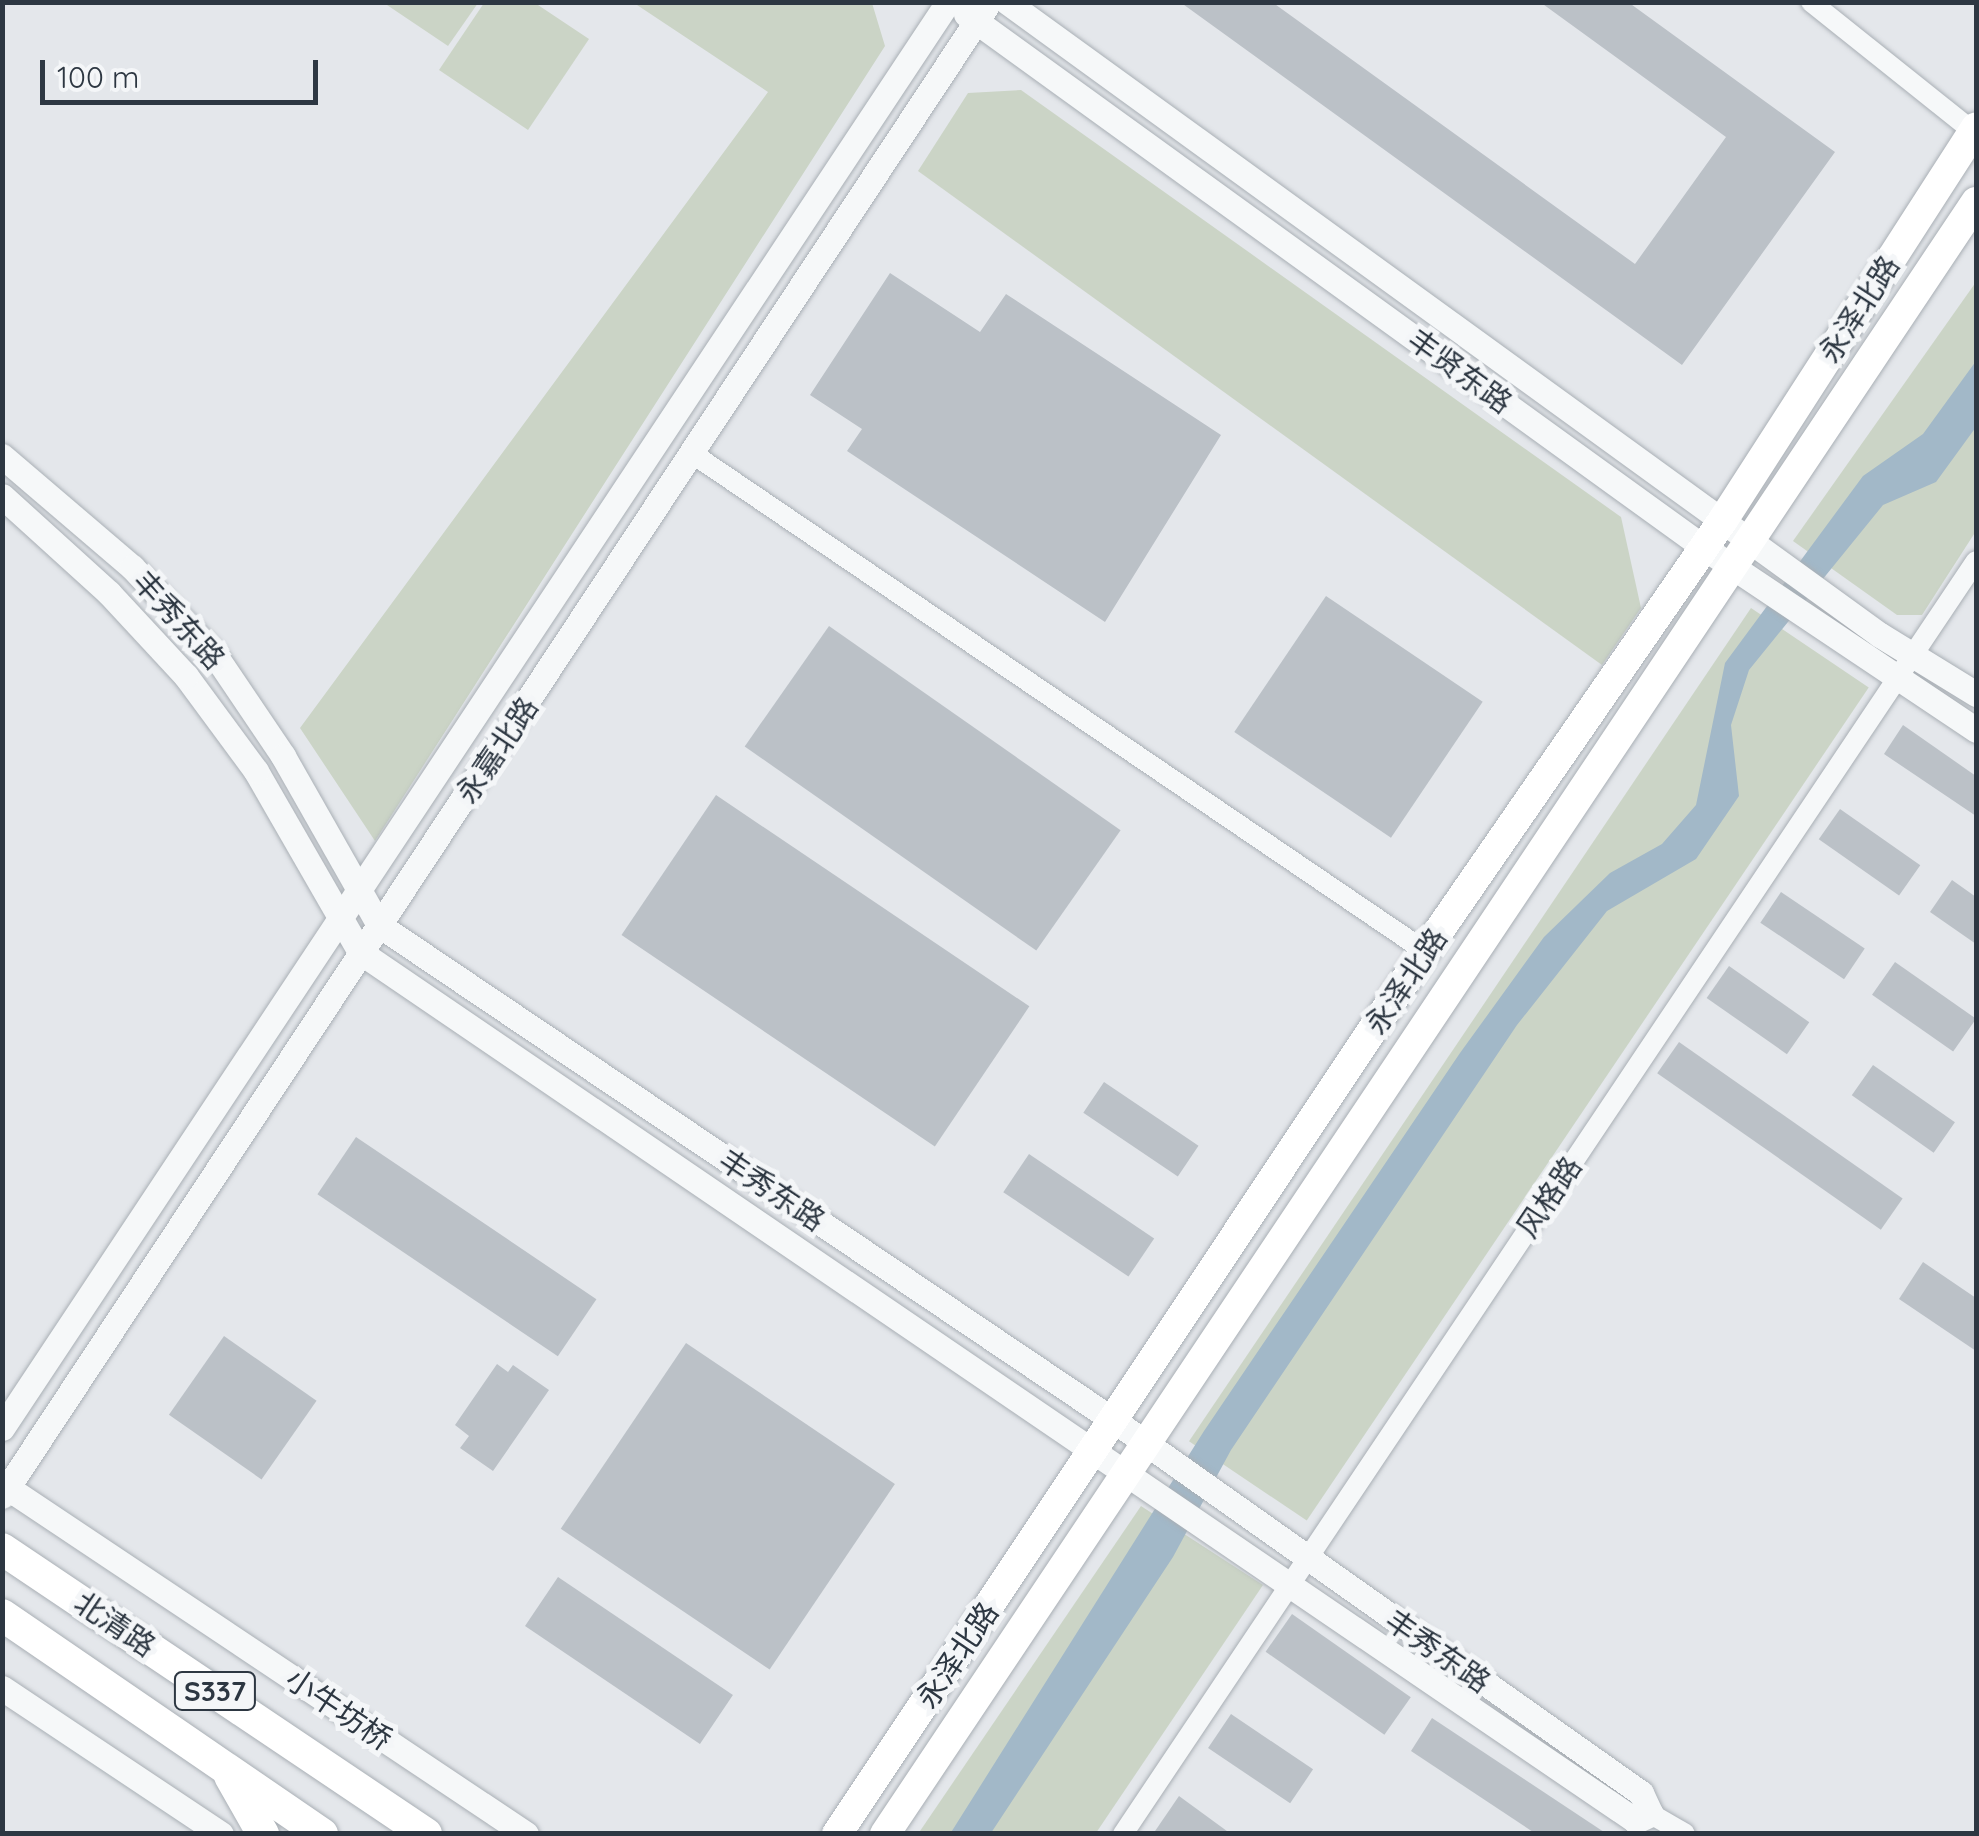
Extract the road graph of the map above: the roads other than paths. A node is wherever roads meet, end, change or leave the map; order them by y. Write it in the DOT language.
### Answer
graph roads {
  1 [pos="948,2"];
  2 [pos="1007,2"];
  3 [pos="1811,2"];
  4 [pos="983,12"];
  5 [pos="1975,130"];
  6 [pos="1976,202"];
  7 [pos="693,454"];
  8 [pos="2,456"];
  9 [pos="2,496"];
  10 [pos="1723,520"];
  11 [pos="1753,540"];
  12 [pos="1702,547"];
  13 [pos="1976,560"];
  14 [pos="1735,569"];
  15 [pos="1914,652"];
  16 [pos="1895,676"];
  17 [pos="1976,694"];
  18 [pos="1976,730"];
  19 [pos="359,896"];
  20 [pos="340,923"];
  21 [pos="380,925"];
  22 [pos="360,952"];
  23 [pos="1425,952"];
  24 [pos="1116,1422"];
  25 [pos="2,1428"];
  26 [pos="1095,1451"];
  27 [pos="1159,1455"];
  28 [pos="1141,1483"];
  29 [pos="4,1489"];
  30 [pos="2,1549"];
  31 [pos="1308,1560"];
  32 [pos="1292,1586"];
  33 [pos="2,1615"];
  34 [pos="2,1688"];
  35 [pos="225,1767"];
  36 [pos="1651,1814"];
  37 [pos="221,1834"];
  38 [pos="264,1834"];
  39 [pos="322,1834"];
  40 [pos="426,1834"];
  41 [pos="526,1834"];
  42 [pos="837,1834"];
  43 [pos="885,1834"];
  44 [pos="1123,1834"];
  45 [pos="1685,1834"];
  1 -- 4 [label="street, 丰贤东路"];
  1 -- 19 [label="street, 永嘉北路"];
  2 -- 10 [label="street, 丰贤东路"];
  3 -- 5 [label="street"];
  4 -- 7 [label="street, 永嘉北路"];
  4 -- 12 [label="street, 丰贤东路"];
  5 -- 10 [label="main road, 永泽北路"];
  6 -- 11 [label="main road, 永泽北路"];
  7 -- 21 [label="street, 永嘉北路"];
  7 -- 23 [label="street"];
  8 -- 19 [label="street, 丰秀东路"];
  9 -- 20 [label="street, 丰秀东路"];
  10 -- 11 [label="street, 丰贤东路"];
  10 -- 12 [label="main road, 永泽北路"];
  11 -- 14 [label="main road, 永泽北路"];
  11 -- 15 [label="street, 丰贤东路"];
  12 -- 14 [label="street, 丰贤东路"];
  12 -- 23 [label="main road, 永泽北路"];
  13 -- 15 [label="street, 风格路"];
  14 -- 16 [label="street, 丰贤东路"];
  14 -- 27 [label="main road, 永泽北路"];
  15 -- 16 [label="street, 风格路"];
  15 -- 17 [label="street, 丰贤东路"];
  16 -- 18 [label="street, 丰贤东路"];
  16 -- 31 [label="street, 风格路"];
  19 -- 20 [label="street, 永嘉北路"];
  19 -- 21 [label="street, 丰秀东路"];
  20 -- 22 [label="street, 丰秀东路"];
  20 -- 25 [label="street, 永嘉北路"];
  21 -- 22 [label="street, 永嘉北路"];
  21 -- 24 [label="street, 丰秀东路"];
  22 -- 26 [label="street, 丰秀东路"];
  22 -- 29 [label="street, 永嘉北路"];
  23 -- 24 [label="main road, 永泽北路"];
  24 -- 26 [label="main road, 永泽北路"];
  24 -- 27 [label="street, 丰秀东路"];
  26 -- 28 [label="street, 丰秀东路"];
  26 -- 42 [label="main road, 永泽北路"];
  27 -- 28 [label="main road, 永泽北路"];
  27 -- 31 [label="street, 丰秀东路"];
  28 -- 32 [label="street, 丰秀东路"];
  28 -- 43 [label="main road, 永泽北路"];
  29 -- 41 [label="street, 小牛坊桥"];
  30 -- 40 [label="main road, 北清路 / S337"];
  31 -- 32 [label="street, 风格路"];
  31 -- 36 [label="street, 丰秀东路"];
  32 -- 36 [label="street, 丰秀东路"];
  32 -- 44 [label="street, 风格路"];
  33 -- 35 [label="main road, 北清路 / S337"];
  34 -- 37 [label="street"];
  35 -- 38 [label="main road"];
  35 -- 39 [label="main road, 北清路 / S337"];
  36 -- 45 [label="street, 丰秀东路"];
}
